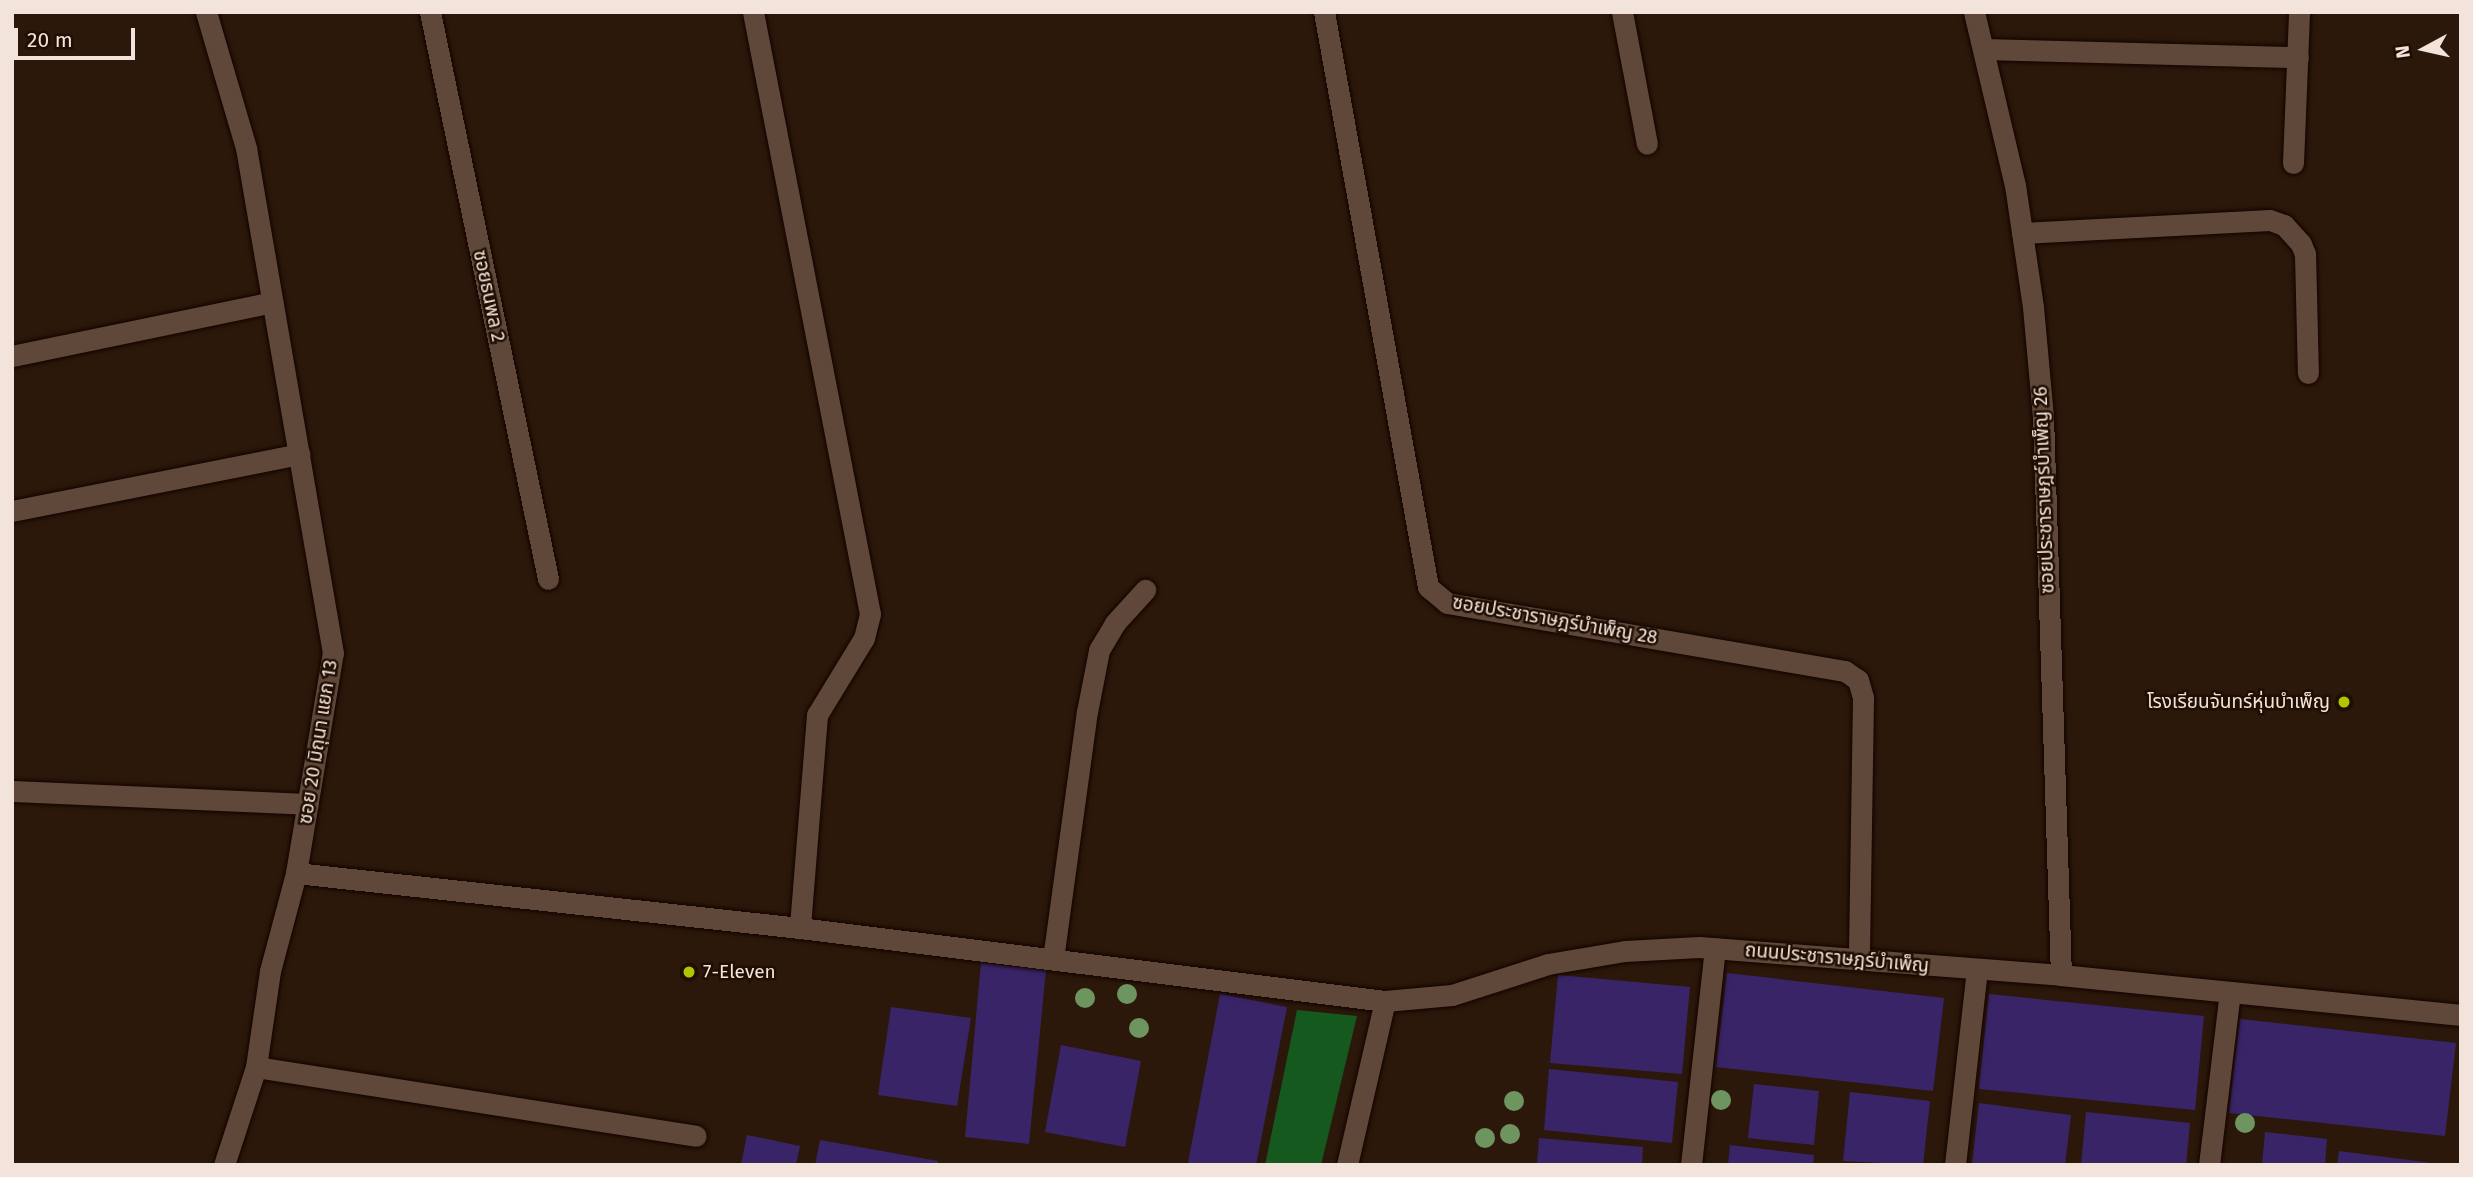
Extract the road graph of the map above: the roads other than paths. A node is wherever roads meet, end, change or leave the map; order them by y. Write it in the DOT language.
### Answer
graph roads {
  1 [pos="206,12"];
  2 [pos="430,12"];
  3 [pos="753,12"];
  4 [pos="1324,12"];
  5 [pos="1622,12"];
  6 [pos="1974,12"];
  7 [pos="2299,12"];
  8 [pos="1984,48"];
  9 [pos="2298,57"];
  10 [pos="1647,144"];
  11 [pos="2293,163"];
  12 [pos="2022,233"];
  13 [pos="272,302"];
  14 [pos="12,356"];
  15 [pos="2308,373"];
  16 [pos="299,454"];
  17 [pos="12,511"];
  18 [pos="548,579"];
  19 [pos="1145,590"];
  20 [pos="12,791"];
  21 [pos="308,804"];
  22 [pos="296,873"];
  23 [pos="800,928"];
  24 [pos="1715,948"];
  25 [pos="1053,959"];
  26 [pos="1859,960"];
  27 [pos="1977,970"];
  28 [pos="2061,975"];
  29 [pos="2230,992"];
  30 [pos="1385,1001"];
  31 [pos="2461,1015"];
  32 [pos="256,1067"];
  33 [pos="696,1136"];
  34 [pos="224,1165"];
  35 [pos="1347,1165"];
  36 [pos="1691,1165"];
  37 [pos="1955,1165"];
  38 [pos="2209,1165"];
  1 -- 13 [label="street, ซอย 20 มิถุนา แยก 13"];
  2 -- 18 [label="street, ซอยธนพล 2"];
  3 -- 23 [label="street"];
  4 -- 26 [label="street, ซอยประชาราษฎร์บำเพ็ญ 28"];
  5 -- 10 [label="street"];
  6 -- 8 [label="street, ซอยประชาราษฎร์บำเพ็ญ 26"];
  7 -- 9 [label="street"];
  8 -- 9 [label="street"];
  8 -- 12 [label="street, ซอยประชาราษฎร์บำเพ็ญ 26"];
  9 -- 11 [label="street"];
  12 -- 15 [label="street"];
  12 -- 28 [label="street, ซอยประชาราษฎร์บำเพ็ญ 26"];
  13 -- 14 [label="street"];
  13 -- 16 [label="street, ซอย 20 มิถุนา แยก 13"];
  16 -- 17 [label="street"];
  16 -- 21 [label="street, ซอย 20 มิถุนา แยก 13"];
  19 -- 25 [label="street"];
  20 -- 21 [label="street"];
  21 -- 22 [label="street, ซอย 20 มิถุนา แยก 13"];
  22 -- 23 [label="street, ถนนประชาราษฎร์บำเพ็ญ"];
  22 -- 32 [label="street, ซอย 20 มิถุนา แยก 13"];
  23 -- 25 [label="street, ถนนประชาราษฎร์บำเพ็ญ"];
  24 -- 26 [label="street, ถนนประชาราษฎร์บำเพ็ญ"];
  24 -- 30 [label="street, ถนนประชาราษฎร์บำเพ็ญ"];
  24 -- 36 [label="street"];
  25 -- 30 [label="street, ถนนประชาราษฎร์บำเพ็ญ"];
  26 -- 27 [label="street, ถนนประชาราษฎร์บำเพ็ญ"];
  27 -- 28 [label="street, ถนนประชาราษฎร์บำเพ็ญ"];
  27 -- 37 [label="street"];
  28 -- 29 [label="street, ถนนประชาราษฎร์บำเพ็ญ"];
  29 -- 31 [label="street, ถนนประชาราษฎร์บำเพ็ญ"];
  29 -- 38 [label="street"];
  30 -- 35 [label="street"];
  32 -- 33 [label="street"];
  32 -- 34 [label="street, ซอย 20 มิถุนา แยก 13"];
}
